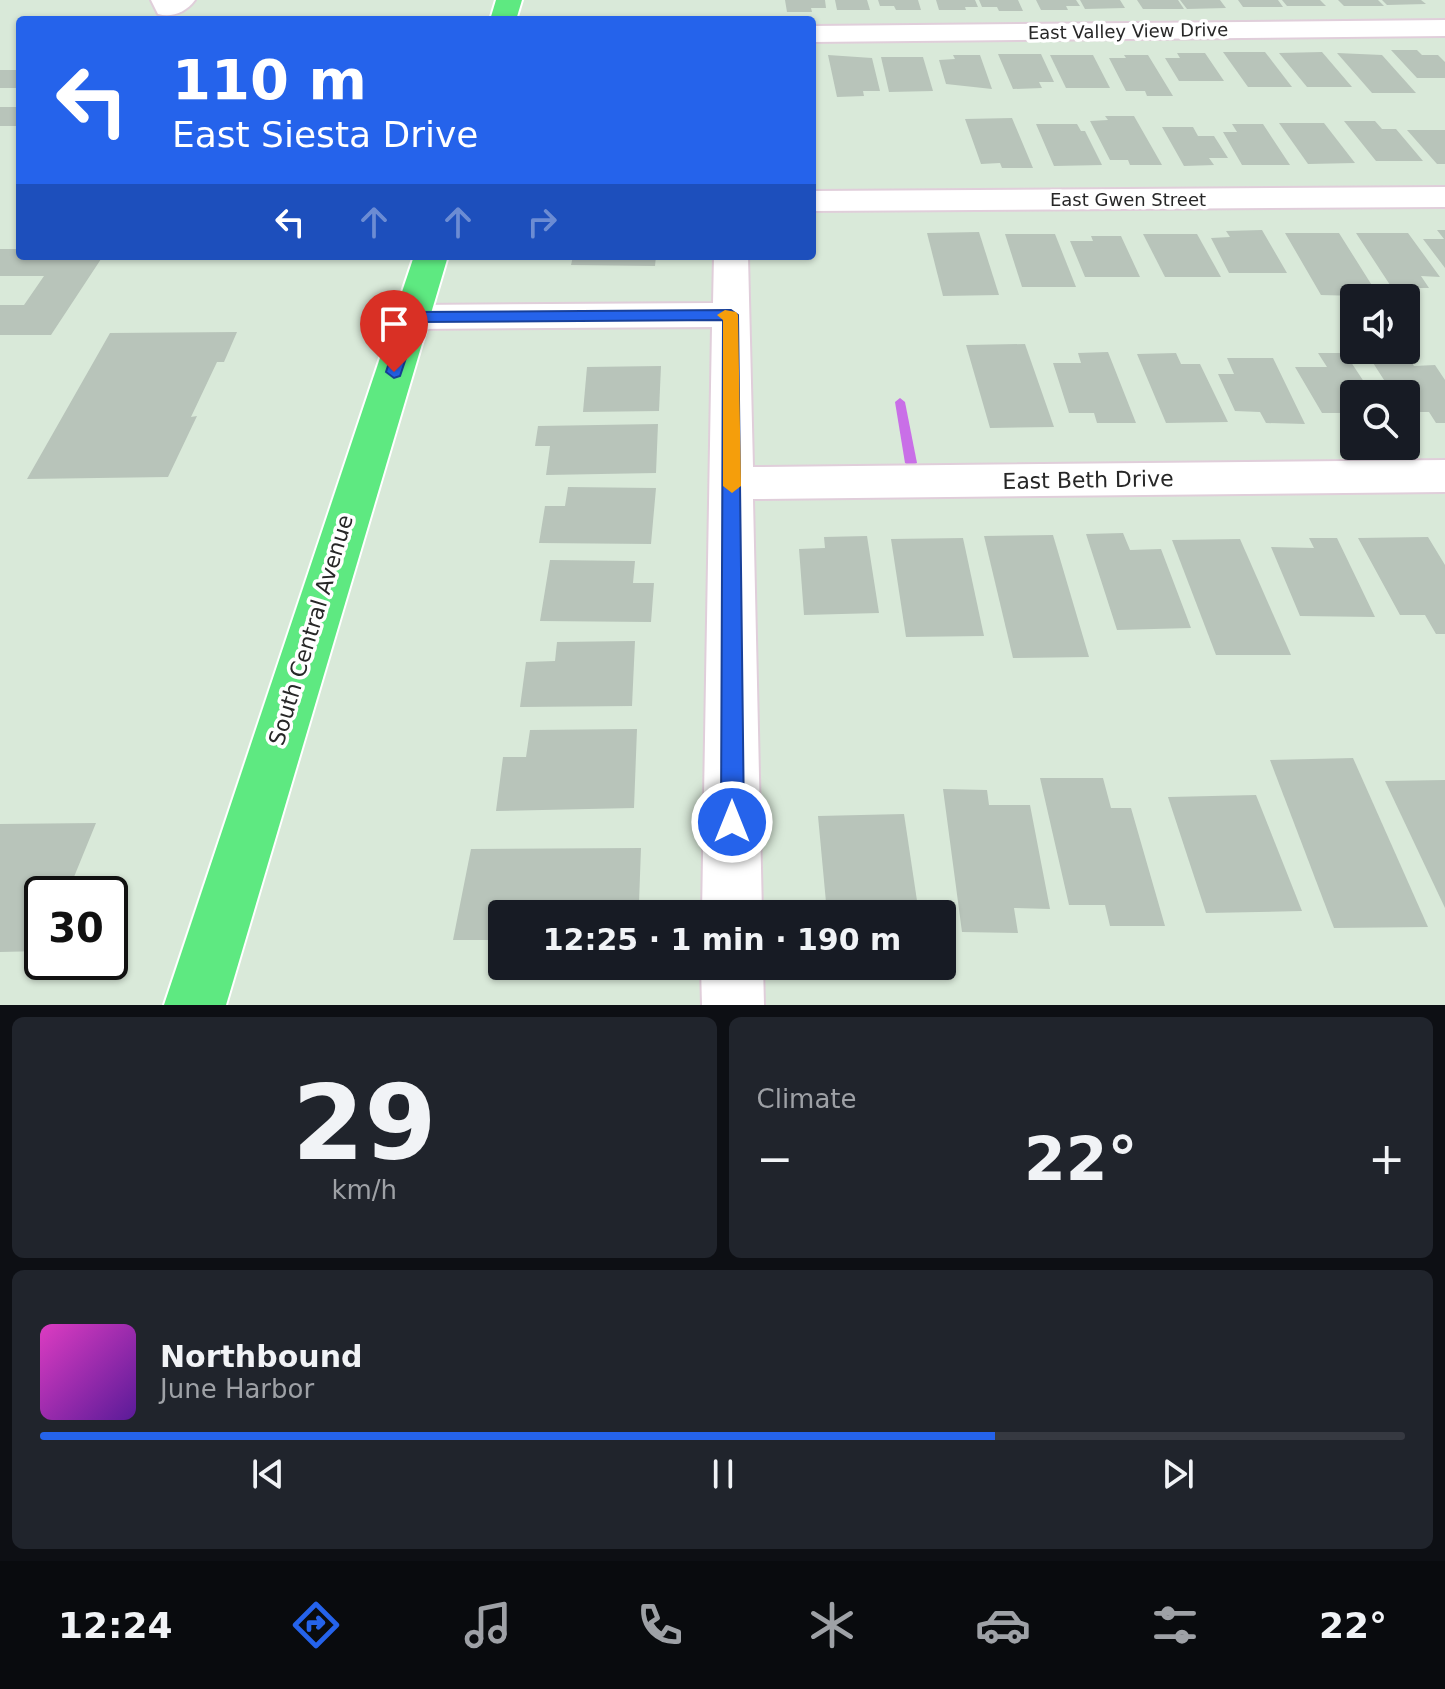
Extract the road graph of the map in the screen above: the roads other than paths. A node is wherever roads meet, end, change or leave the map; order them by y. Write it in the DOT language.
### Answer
graph roads {
  1 [pos="164,0"];
  2 [pos="182,0"];
  3 [pos="1445,28"];
  4 [pos="816,34"];
  5 [pos="1445,197"];
  6 [pos="816,201"];
  7 [pos="430,260"];
  8 [pos="731,260"];
  9 [pos="731,315"];
  10 [pos="412,317"];
  11 [pos="1445,476"];
  12 [pos="732,483"];
  13 [pos="732,900"];
  14 [pos="732,980"];
  15 [pos="195,1005"];
  16 [pos="733,1005"];
  1 -- 2 [label="street"];
  3 -- 4 [label="street, East Valley View Drive"];
  5 -- 6 [label="street, East Gwen Street"];
  7 -- 10 [label="main road, South Central Avenue"];
  8 -- 9 [label="street"];
  9 -- 10 [label="street"];
  9 -- 12 [label="street"];
  10 -- 15 [label="main road, South Central Avenue"];
  11 -- 12 [label="street, East Beth Drive"];
  12 -- 13 [label="street"];
  14 -- 16 [label="street"];
}
